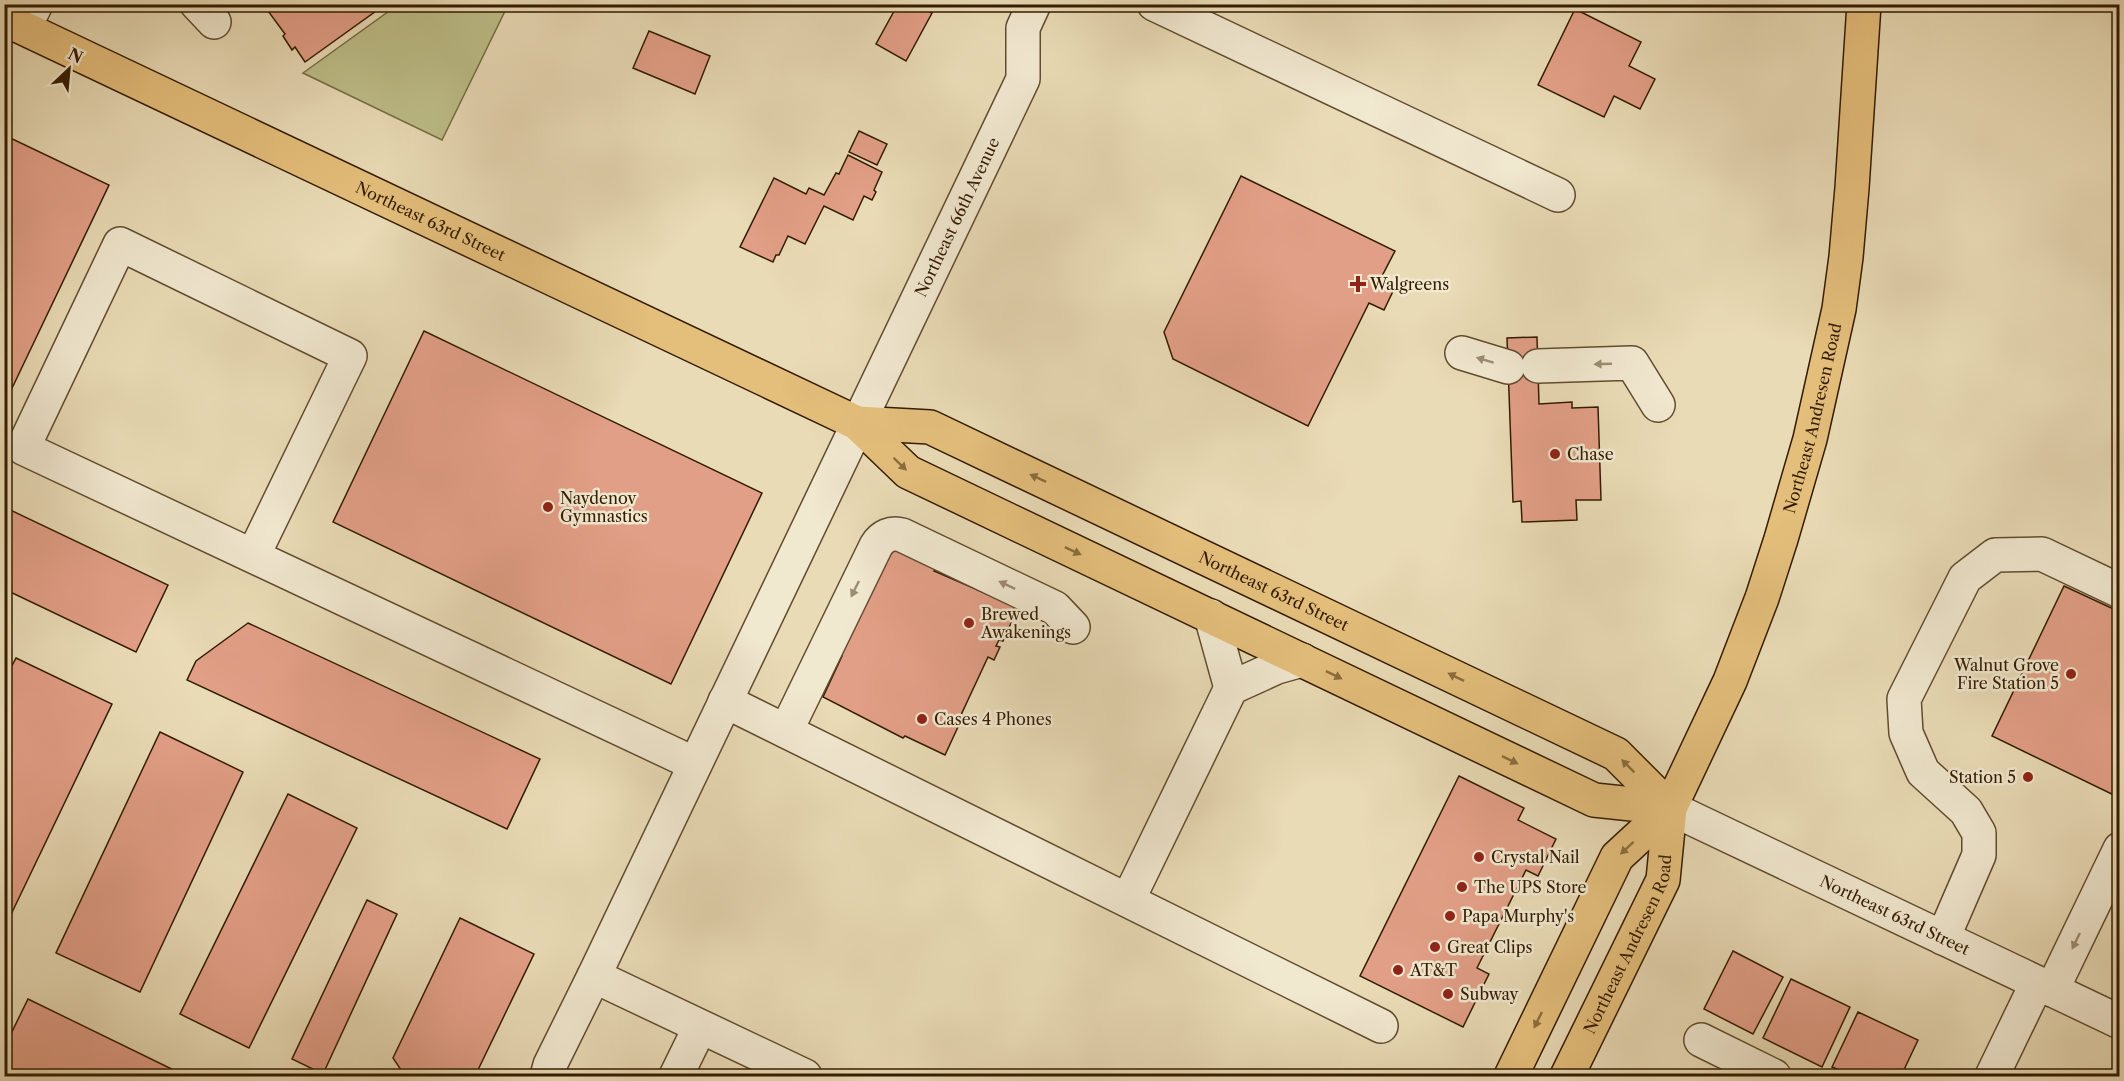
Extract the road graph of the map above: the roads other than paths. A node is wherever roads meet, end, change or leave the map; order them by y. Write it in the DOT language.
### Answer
graph roads {
  1 [pos="1034,4"];
  2 [pos="1154,4"];
  3 [pos="1864,4"];
  4 [pos="21,17"];
  5 [pos="1558,195"];
  6 [pos="1462,353"];
  7 [pos="1658,405"];
  8 [pos="857,423"];
  9 [pos="253,556"];
  10 [pos="2120,591"];
  11 [pos="1211,616"];
  12 [pos="1073,627"];
  13 [pos="1302,660"];
  14 [pos="1231,688"];
  15 [pos="725,701"];
  16 [pos="786,731"];
  17 [pos="695,764"];
  18 [pos="1670,808"];
  19 [pos="2120,849"];
  20 [pos="2110,894"];
  21 [pos="1128,900"];
  22 [pos="1943,938"];
  23 [pos="594,976"];
  24 [pos="2044,987"];
  25 [pos="2120,1022"];
  26 [pos="1381,1026"];
  27 [pos="700,1027"];
  28 [pos="1701,1040"];
  29 [pos="547,1077"];
  30 [pos="676,1077"];
  31 [pos="805,1077"];
  32 [pos="1511,1077"];
  33 [pos="1567,1077"];
  34 [pos="1774,1077"];
  35 [pos="1992,1077"];
  1 -- 8 [label="street, Northeast 66th Avenue"];
  2 -- 5 [label="street"];
  3 -- 18 [label="main road, Northeast Andresen Road"];
  4 -- 8 [label="main road, Northeast 63rd Street"];
  7 -- 6 [label="street, one-way"];
  8 -- 11 [label="main road, Northeast 63rd Street, one-way"];
  8 -- 15 [label="street, Northeast 66th Avenue"];
  18 -- 8 [label="main road, Northeast 63rd Street, one-way"];
  9 -- 9 [label="street"];
  9 -- 17 [label="street"];
  10 -- 22 [label="street"];
  11 -- 13 [label="main road, Northeast 63rd Street"];
  11 -- 14 [label="street"];
  12 -- 16 [label="street, one-way"];
  13 -- 14 [label="street"];
  13 -- 18 [label="main road, Northeast 63rd Street, one-way"];
  14 -- 21 [label="street"];
  15 -- 16 [label="street"];
  15 -- 17 [label="street, Northeast 66th Avenue"];
  16 -- 21 [label="street"];
  17 -- 23 [label="street, Northeast 66th Avenue"];
  18 -- 22 [label="street, Northeast 63rd Street"];
  18 -- 32 [label="main road, Northeast Andresen Road, one-way"];
  18 -- 33 [label="main road, Northeast Andresen Road"];
  19 -- 20 [label="street"];
  20 -- 24 [label="street, one-way"];
  21 -- 26 [label="street"];
  22 -- 24 [label="street, Northeast 63rd Street"];
  23 -- 27 [label="street"];
  23 -- 29 [label="street, Northeast 66th Avenue"];
  24 -- 25 [label="street, Northeast 63rd Street"];
  24 -- 35 [label="street"];
  27 -- 30 [label="street"];
  27 -- 31 [label="street"];
  28 -- 34 [label="street"];
}
